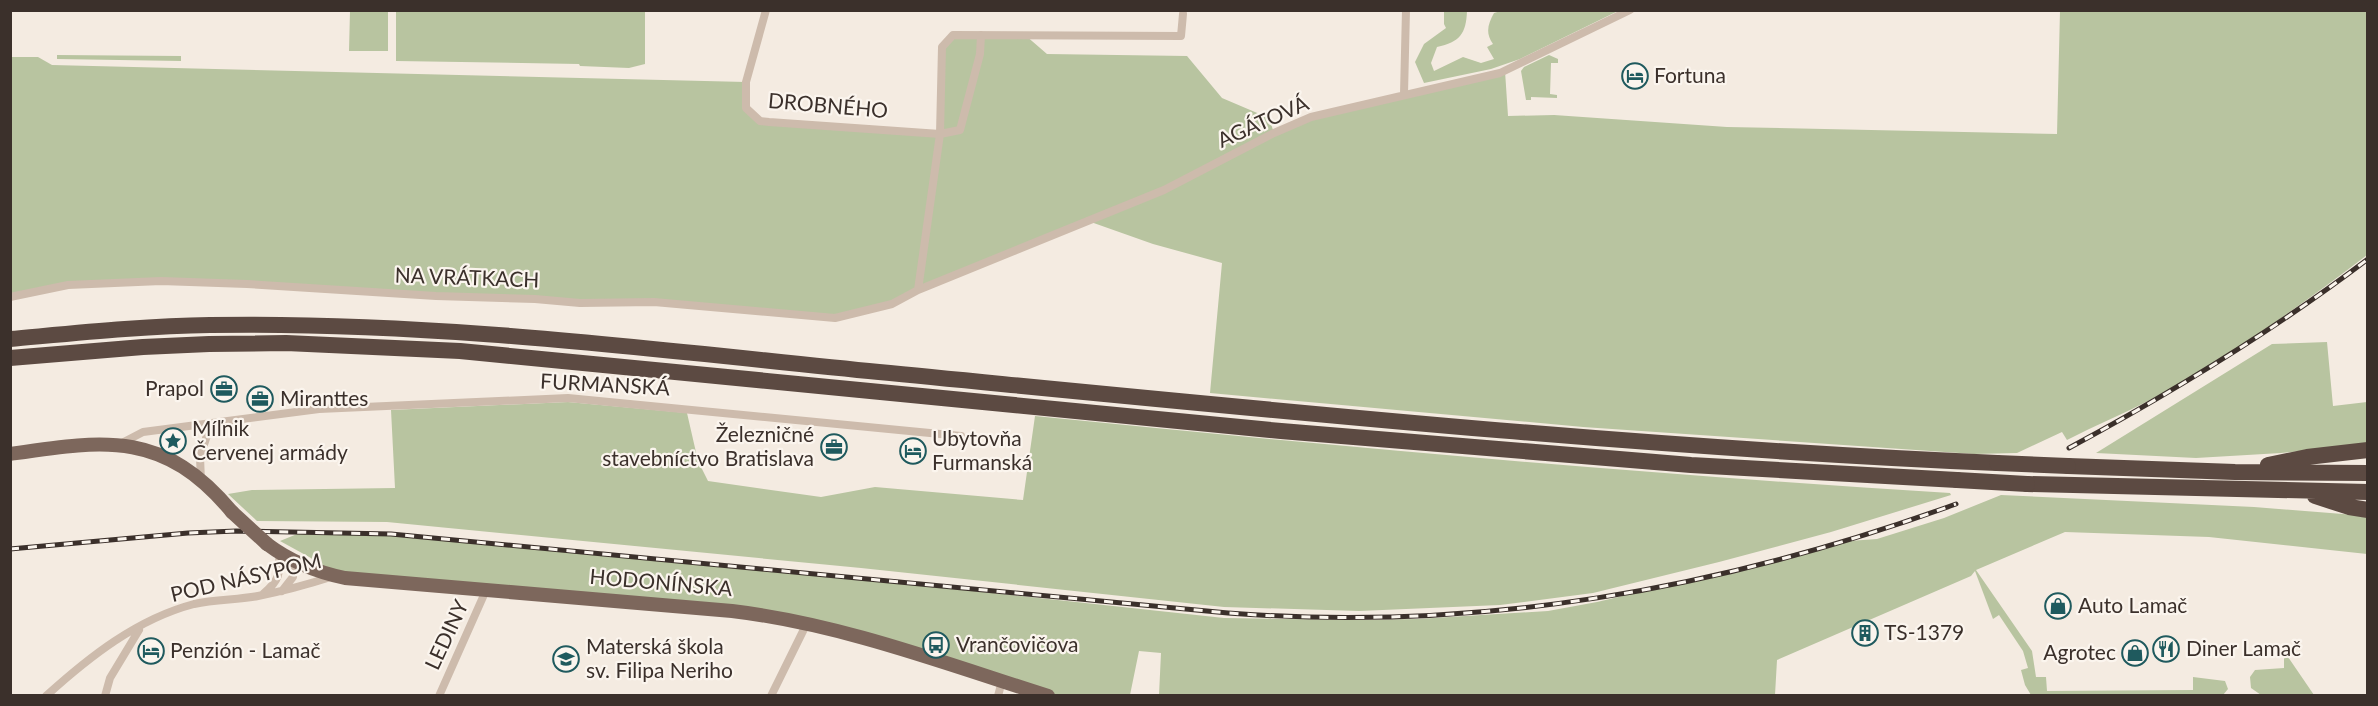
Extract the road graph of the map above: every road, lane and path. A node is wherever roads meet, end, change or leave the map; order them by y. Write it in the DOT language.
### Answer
graph roads {
  1 [pos="766,10"];
  2 [pos="1406,10"];
  3 [pos="1630,10"];
  4 [pos="1183,14"];
  5 [pos="981,35"];
  6 [pos="1404,94"];
  7 [pos="940,134"];
  8 [pos="918,290"];
  9 [pos="10,297"];
  10 [pos="10,339"];
  11 [pos="10,358"];
  12 [pos="212,423"];
  13 [pos="961,436"];
  14 [pos="120,444"];
  15 [pos="2367,450"];
  16 [pos="10,454"];
  17 [pos="2235,472"];
  18 [pos="2367,473"];
  19 [pos="201,481"];
  20 [pos="2300,491"];
  21 [pos="2367,492"];
  22 [pos="2367,510"];
  23 [pos="279,553"];
  24 [pos="293,561"];
  25 [pos="280,572"];
  26 [pos="334,576"];
  27 [pos="487,588"];
  28 [pos="282,591"];
  29 [pos="262,595"];
  30 [pos="807,623"];
  31 [pos="141,626"];
  32 [pos="1002,681"];
  33 [pos="46,696"];
  34 [pos="105,696"];
  35 [pos="439,696"];
  36 [pos="771,696"];
  37 [pos="999,696"];
  38 [pos="1048,696"];
  1 -- 7 [label="street, DROBNÉHO"];
  2 -- 6 [label="street"];
  3 -- 6 [label="street, AGÁTOVÁ"];
  4 -- 5 [label="street"];
  5 -- 7 [label="street"];
  5 -- 7 [label="street"];
  6 -- 8 [label="street, AGÁTOVÁ"];
  7 -- 8 [label="street"];
  8 -- 9 [label="street, NA VRÁTKACH"];
  10 -- 17 [label="highway, bridge"];
  11 -- 20 [label="highway, bridge"];
  12 -- 13 [label="street, FURMANSKÁ"];
  12 -- 14 [label="street, FURMANSKÁ"];
  12 -- 19 [label="street"];
  14 -- 16 [label="main road, HODONÍNSKA"];
  14 -- 19 [label="main road, HODONÍNSKA"];
  15 -- 17 [label="highway"];
  17 -- 18 [label="highway"];
  19 -- 23 [label="main road, HODONÍNSKA, bridge"];
  20 -- 21 [label="highway"];
  20 -- 22 [label="highway"];
  23 -- 24 [label="main road, HODONÍNSKA"];
  23 -- 25 [label="street"];
  24 -- 25 [label="street"];
  24 -- 26 [label="main road, HODONÍNSKA"];
  24 -- 28 [label="street"];
  25 -- 29 [label="street"];
  26 -- 27 [label="main road, HODONÍNSKA"];
  26 -- 28 [label="street, POD NÁSYPOM"];
  27 -- 30 [label="main road, HODONÍNSKA"];
  27 -- 35 [label="street, LEDINY"];
  28 -- 29 [label="street, POD NÁSYPOM"];
  29 -- 31 [label="street, POD NÁSYPOM"];
  30 -- 32 [label="main road, HODONÍNSKA"];
  30 -- 36 [label="street"];
  31 -- 33 [label="street, POD NÁSYPOM"];
  31 -- 34 [label="street"];
  32 -- 37 [label="street"];
  32 -- 38 [label="main road, HODONÍNSKA"];
}
